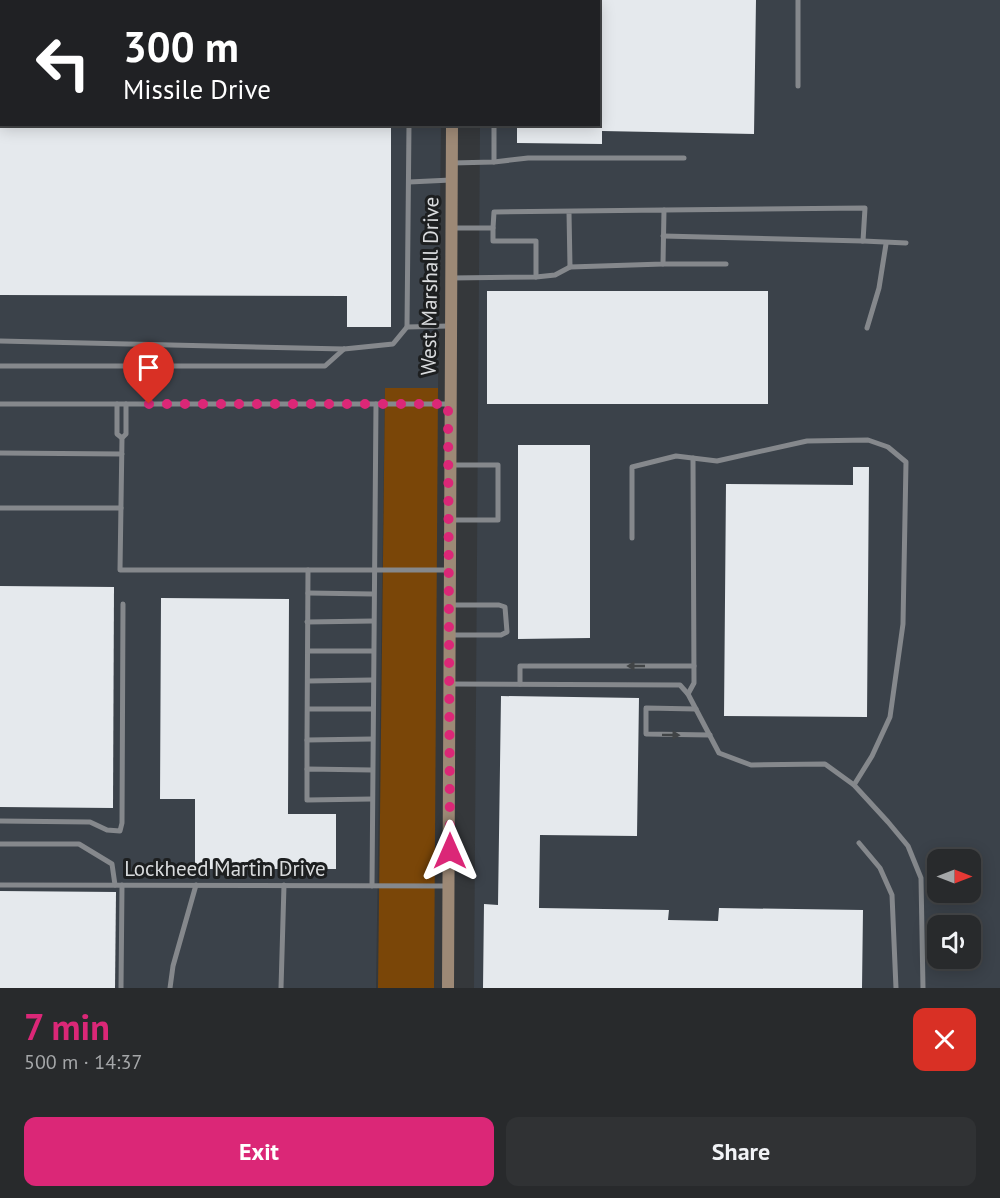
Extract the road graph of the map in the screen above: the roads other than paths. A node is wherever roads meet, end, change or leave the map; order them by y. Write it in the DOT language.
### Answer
graph roads {
  1 [pos="798,0"];
  2 [pos="798,86"];
  3 [pos="409,126"];
  4 [pos="452,126"];
  5 [pos="494,126"];
  6 [pos="684,158"];
  7 [pos="494,162"];
  8 [pos="451,163"];
  9 [pos="451,180"];
  10 [pos="409,182"];
  11 [pos="664,210"];
  12 [pos="569,212"];
  13 [pos="450,228"];
  14 [pos="494,228"];
  15 [pos="663,237"];
  16 [pos="863,241"];
  17 [pos="906,243"];
  18 [pos="886,244"];
  19 [pos="663,264"];
  20 [pos="726,264"];
  21 [pos="570,267"];
  22 [pos="536,277"];
  23 [pos="450,278"];
  24 [pos="449,326"];
  25 [pos="406,327"];
  26 [pos="867,328"];
  27 [pos="0,341"];
  28 [pos="344,349"];
  29 [pos="0,366"];
  30 [pos="0,404"];
  31 [pos="117,404"];
  32 [pos="126,404"];
  33 [pos="376,404"];
  34 [pos="448,404"];
  35 [pos="122,438"];
  36 [pos="0,453"];
  37 [pos="122,454"];
  38 [pos="693,458"];
  39 [pos="449,465"];
  40 [pos="0,508"];
  41 [pos="121,508"];
  42 [pos="449,520"];
  43 [pos="632,538"];
  44 [pos="308,570"];
  45 [pos="373,570"];
  46 [pos="448,570"];
  47 [pos="308,593"];
  48 [pos="373,594"];
  49 [pos="123,604"];
  50 [pos="449,605"];
  51 [pos="373,621"];
  52 [pos="308,622"];
  53 [pos="449,635"];
  54 [pos="308,651"];
  55 [pos="372,651"];
  56 [pos="694,666"];
  57 [pos="372,680"];
  58 [pos="308,681"];
  59 [pos="449,684"];
  60 [pos="520,684"];
  61 [pos="688,694"];
  62 [pos="308,709"];
  63 [pos="372,709"];
  64 [pos="696,709"];
  65 [pos="710,735"];
  66 [pos="308,740"];
  67 [pos="372,740"];
  68 [pos="307,770"];
  69 [pos="372,770"];
  70 [pos="854,785"];
  71 [pos="372,799"];
  72 [pos="0,821"];
  73 [pos="859,843"];
  74 [pos="0,844"];
  75 [pos="0,885"];
  76 [pos="115,885"];
  77 [pos="122,885"];
  78 [pos="196,885"];
  79 [pos="284,885"];
  80 [pos="372,886"];
  81 [pos="450,886"];
  82 [pos="121,988"];
  83 [pos="170,988"];
  84 [pos="281,988"];
  85 [pos="448,988"];
  86 [pos="896,988"];
  87 [pos="923,988"];
  1 -- 2 [label="lane"];
  3 -- 10 [label="lane"];
  4 -- 8 [label="main road, West Marshall Drive"];
  5 -- 7 [label="lane"];
  6 -- 7 [label="lane"];
  7 -- 8 [label="lane"];
  8 -- 9 [label="main road, West Marshall Drive"];
  9 -- 10 [label="lane"];
  9 -- 13 [label="main road, West Marshall Drive"];
  10 -- 25 [label="lane"];
  11 -- 12 [label="lane"];
  11 -- 15 [label="lane"];
  11 -- 16 [label="lane"];
  12 -- 14 [label="lane"];
  12 -- 21 [label="lane"];
  13 -- 14 [label="lane"];
  13 -- 23 [label="main road, West Marshall Drive"];
  14 -- 22 [label="lane"];
  15 -- 16 [label="lane"];
  15 -- 19 [label="lane"];
  16 -- 18 [label="lane"];
  17 -- 18 [label="lane"];
  18 -- 26 [label="lane"];
  19 -- 20 [label="lane"];
  19 -- 21 [label="lane"];
  21 -- 22 [label="lane"];
  22 -- 23 [label="lane"];
  23 -- 24 [label="main road, West Marshall Drive"];
  24 -- 25 [label="lane"];
  24 -- 34 [label="main road, West Marshall Drive"];
  25 -- 28 [label="lane"];
  27 -- 28 [label="lane"];
  28 -- 29 [label="lane"];
  30 -- 31 [label="lane"];
  31 -- 32 [label="lane"];
  31 -- 35 [label="lane"];
  32 -- 33 [label="lane"];
  32 -- 35 [label="lane"];
  33 -- 34 [label="lane"];
  33 -- 45 [label="lane"];
  34 -- 39 [label="main road, West Marshall Drive"];
  35 -- 37 [label="lane"];
  36 -- 37 [label="lane"];
  37 -- 41 [label="lane"];
  38 -- 43 [label="lane"];
  38 -- 56 [label="lane"];
  38 -- 70 [label="lane"];
  39 -- 42 [label="main road, West Marshall Drive"];
  39 -- 42 [label="lane"];
  40 -- 41 [label="lane"];
  41 -- 44 [label="lane"];
  42 -- 46 [label="main road, West Marshall Drive"];
  44 -- 45 [label="lane"];
  44 -- 47 [label="lane"];
  45 -- 46 [label="lane"];
  45 -- 48 [label="lane"];
  46 -- 50 [label="main road, West Marshall Drive"];
  47 -- 48 [label="lane"];
  47 -- 52 [label="lane"];
  48 -- 51 [label="lane"];
  49 -- 72 [label="lane"];
  50 -- 53 [label="main road, West Marshall Drive"];
  50 -- 53 [label="lane"];
  51 -- 52 [label="lane"];
  51 -- 55 [label="lane"];
  52 -- 54 [label="lane"];
  53 -- 59 [label="main road, West Marshall Drive"];
  54 -- 55 [label="lane"];
  54 -- 58 [label="lane"];
  55 -- 57 [label="lane"];
  56 -- 60 [label="lane, one-way"];
  56 -- 61 [label="lane"];
  57 -- 58 [label="lane"];
  57 -- 63 [label="lane"];
  58 -- 62 [label="lane"];
  59 -- 60 [label="lane"];
  59 -- 81 [label="main road, West Marshall Drive"];
  60 -- 61 [label="lane"];
  61 -- 64 [label="lane"];
  62 -- 63 [label="lane"];
  62 -- 66 [label="lane"];
  63 -- 67 [label="lane"];
  64 -- 65 [label="lane"];
  64 -- 65 [label="lane, one-way"];
  65 -- 70 [label="lane"];
  66 -- 67 [label="lane"];
  66 -- 68 [label="lane"];
  67 -- 69 [label="lane"];
  68 -- 69 [label="lane"];
  68 -- 71 [label="lane"];
  69 -- 71 [label="lane"];
  70 -- 87 [label="lane"];
  71 -- 80 [label="lane"];
  73 -- 86 [label="lane"];
  74 -- 76 [label="lane"];
  75 -- 76 [label="lane, Lockheed Martin Drive"];
  76 -- 77 [label="lane, Lockheed Martin Drive"];
  77 -- 78 [label="lane, Lockheed Martin Drive"];
  77 -- 82 [label="lane"];
  78 -- 79 [label="lane, Lockheed Martin Drive"];
  78 -- 83 [label="lane"];
  79 -- 80 [label="lane, Lockheed Martin Drive"];
  79 -- 84 [label="lane"];
  80 -- 81 [label="lane, Lockheed Martin Drive"];
  81 -- 85 [label="main road, West Marshall Drive"];
}
